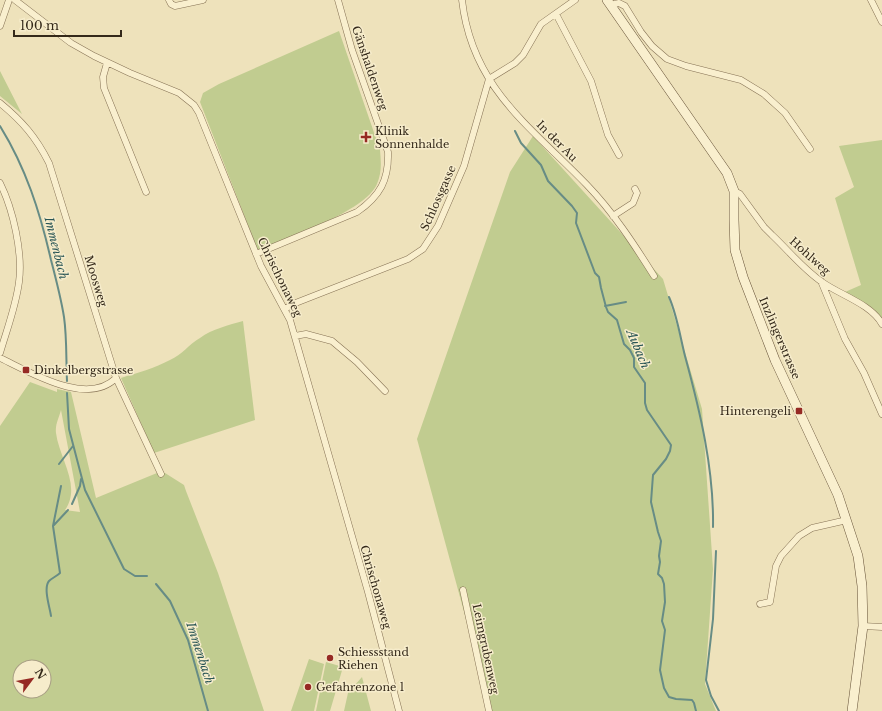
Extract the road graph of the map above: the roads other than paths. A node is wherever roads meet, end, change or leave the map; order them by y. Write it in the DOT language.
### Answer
graph roads {
  1 [pos="9,0"];
  2 [pos="15,0"];
  3 [pos="169,0"];
  4 [pos="203,0"];
  5 [pos="338,0"];
  6 [pos="462,0"];
  7 [pos="575,0"];
  8 [pos="871,0"];
  9 [pos="609,2"];
  10 [pos="556,14"];
  11 [pos="882,22"];
  12 [pos="0,26"];
  13 [pos="107,63"];
  14 [pos="488,79"];
  15 [pos="0,103"];
  16 [pos="810,149"];
  17 [pos="619,154"];
  18 [pos="0,183"];
  19 [pos="635,189"];
  20 [pos="734,191"];
  21 [pos="146,192"];
  22 [pos="613,216"];
  23 [pos="256,254"];
  24 [pos="654,276"];
  25 [pos="821,281"];
  26 [pos="285,309"];
  27 [pos="882,324"];
  28 [pos="296,336"];
  29 [pos="0,352"];
  30 [pos="0,358"];
  31 [pos="116,378"];
  32 [pos="385,391"];
  33 [pos="882,414"];
  34 [pos="160,474"];
  35 [pos="847,520"];
  36 [pos="463,590"];
  37 [pos="760,604"];
  38 [pos="863,626"];
  39 [pos="882,627"];
  40 [pos="398,711"];
  41 [pos="489,711"];
  42 [pos="852,711"];
  1 -- 12 [label="street"];
  2 -- 13 [label="street, Chrischonaweg"];
  3 -- 4 [label="street"];
  5 -- 23 [label="street, Gänshaldenweg"];
  6 -- 14 [label="street, In der Au"];
  7 -- 10 [label="street"];
  8 -- 11 [label="street"];
  9 -- 16 [label="street"];
  9 -- 20 [label="street, Inzlingerstrasse"];
  10 -- 14 [label="street"];
  10 -- 17 [label="street"];
  13 -- 21 [label="street"];
  13 -- 23 [label="street, Chrischonaweg"];
  14 -- 22 [label="street, In der Au"];
  14 -- 26 [label="street, Schlossgasse"];
  15 -- 31 [label="street, Moosweg"];
  18 -- 29 [label="street"];
  19 -- 22 [label="street"];
  20 -- 25 [label="street, Hohlweg"];
  20 -- 35 [label="street, Inzlingerstrasse"];
  22 -- 24 [label="street, In der Au"];
  23 -- 26 [label="street, Chrischonaweg"];
  25 -- 27 [label="street, Hohlweg"];
  25 -- 33 [label="street"];
  26 -- 28 [label="street, Chrischonaweg"];
  28 -- 32 [label="street"];
  28 -- 40 [label="street, Chrischonaweg"];
  30 -- 31 [label="street"];
  31 -- 34 [label="street, Moosweg"];
  35 -- 37 [label="street"];
  35 -- 38 [label="street, Inzlingerstrasse"];
  36 -- 41 [label="street, Leimgrubenweg"];
  38 -- 39 [label="street"];
  38 -- 42 [label="street, Inzlingerstrasse"];
}
